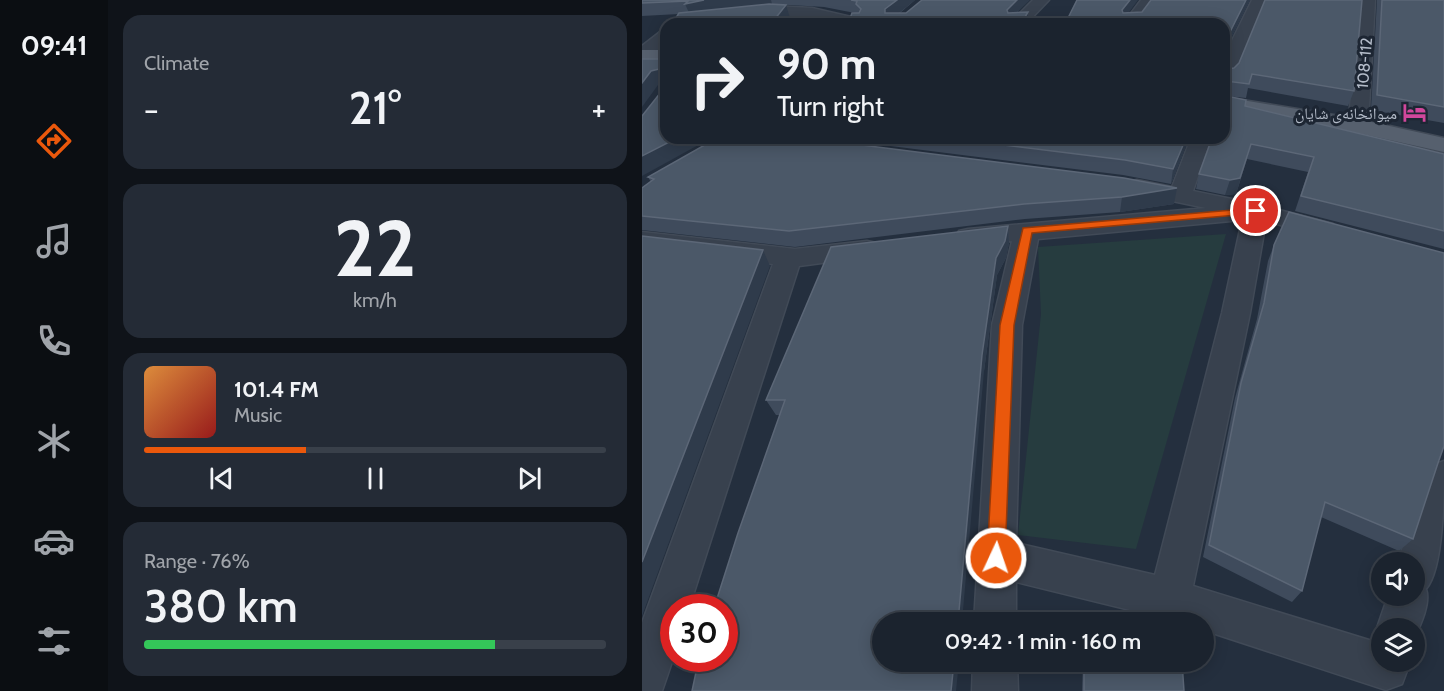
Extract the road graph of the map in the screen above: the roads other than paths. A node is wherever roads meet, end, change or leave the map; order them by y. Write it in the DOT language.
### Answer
graph roads {
  1 [pos="1042,0"];
  2 [pos="1149,0"];
  3 [pos="1258,0"];
  4 [pos="1368,0"];
  5 [pos="783,4"];
  6 [pos="693,8"];
  7 [pos="684,18"];
  8 [pos="718,18"];
  9 [pos="849,18"];
  10 [pos="1023,18"];
  11 [pos="1136,18"];
  12 [pos="660,40"];
  13 [pos="642,55"];
  14 [pos="660,56"];
  15 [pos="1230,63"];
  16 [pos="660,65"];
  17 [pos="642,66"];
  18 [pos="1230,104"];
  19 [pos="1230,115"];
  20 [pos="1358,126"];
  21 [pos="1199,144"];
  22 [pos="1444,145"];
  23 [pos="1444,156"];
  24 [pos="1111,183"];
  25 [pos="1180,196"];
  26 [pos="1256,211"];
  27 [pos="1027,230"];
  28 [pos="1345,234"];
  29 [pos="642,240"];
  30 [pos="946,240"];
  31 [pos="888,247"];
  32 [pos="789,257"];
  33 [pos="1444,477"];
  34 [pos="1421,552"];
  35 [pos="996,558"];
  36 [pos="1170,599"];
  37 [pos="995,612"];
  38 [pos="1371,657"];
  39 [pos="995,672"];
  40 [pos="642,684"];
  41 [pos="995,691"];
  1 -- 10 [label="street"];
  2 -- 11 [label="street"];
  3 -- 15 [label="street"];
  4 -- 20 [label="street, 108-112"];
  5 -- 8 [label="street"];
  5 -- 9 [label="street"];
  6 -- 7 [label="street"];
  12 -- 13 [label="street"];
  13 -- 14 [label="main road"];
  16 -- 17 [label="main road"];
  18 -- 20 [label="main road"];
  19 -- 23 [label="main road"];
  20 -- 22 [label="main road"];
  21 -- 25 [label="street"];
  24 -- 25 [label="street"];
  25 -- 26 [label="street"];
  26 -- 27 [label="street"];
  26 -- 28 [label="street"];
  26 -- 36 [label="street"];
  27 -- 30 [label="street"];
  27 -- 35 [label="street"];
  29 -- 32 [label="street"];
  31 -- 32 [label="street"];
  32 -- 40 [label="street"];
  33 -- 34 [label="street"];
  35 -- 36 [label="street"];
  35 -- 37 [label="street"];
  36 -- 38 [label="street"];
  39 -- 41 [label="street"];
}
